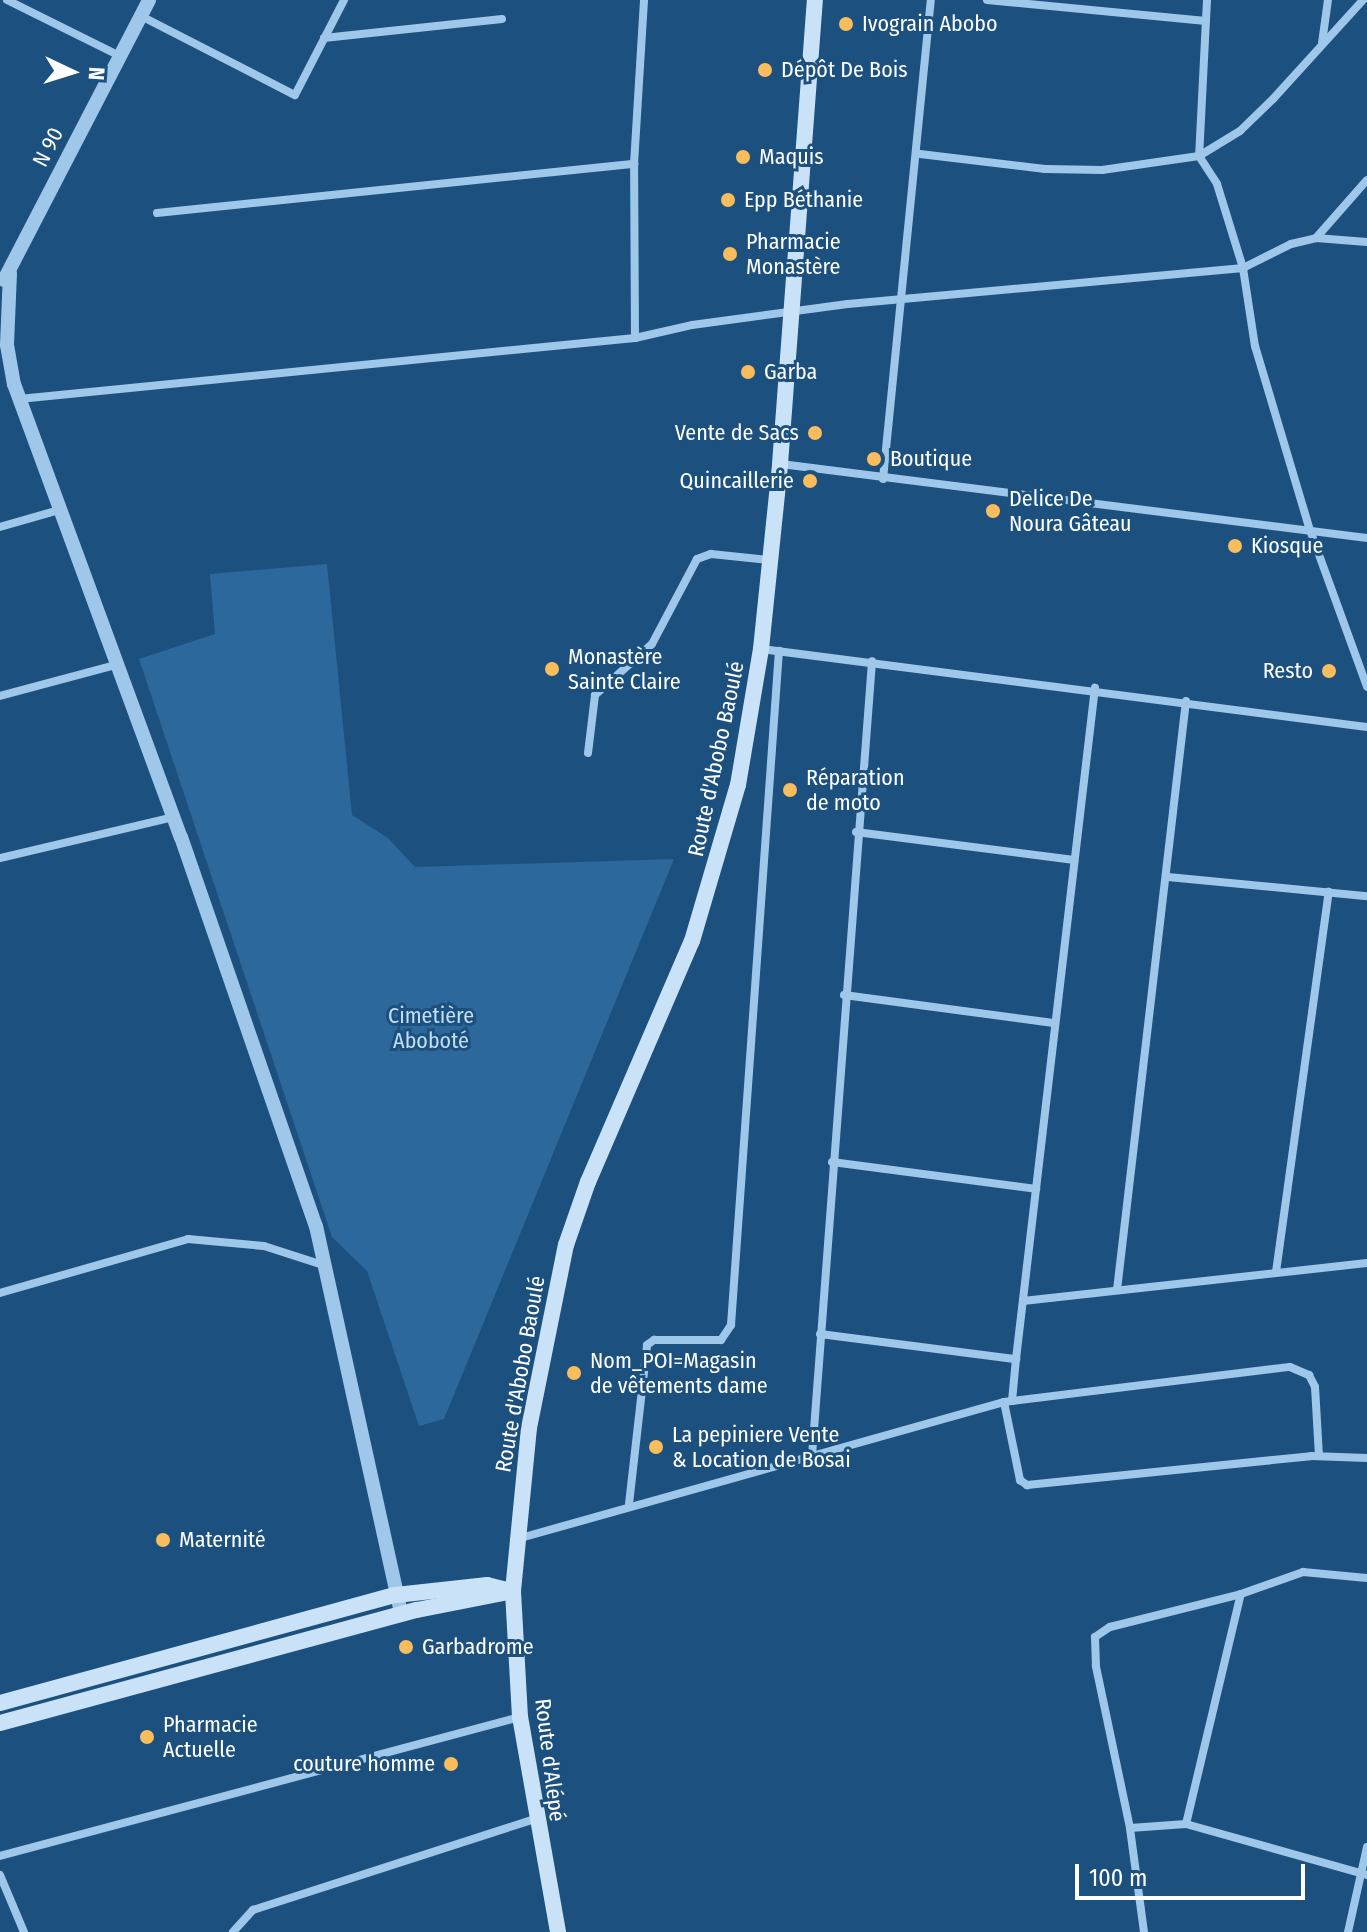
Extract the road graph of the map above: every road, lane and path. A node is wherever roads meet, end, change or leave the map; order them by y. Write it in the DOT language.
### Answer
graph roads {
  1 [pos="7,0"];
  2 [pos="149,0"];
  3 [pos="344,0"];
  4 [pos="644,0"];
  5 [pos="815,0"];
  6 [pos="931,0"];
  7 [pos="987,0"];
  8 [pos="1207,0"];
  9 [pos="1328,0"];
  10 [pos="1363,0"];
  11 [pos="141,16"];
  12 [pos="502,19"];
  13 [pos="1206,21"];
  14 [pos="324,38"];
  15 [pos="1321,44"];
  16 [pos="120,56"];
  17 [pos="920,154"];
  18 [pos="1199,156"];
  19 [pos="634,164"];
  20 [pos="1367,180"];
  21 [pos="157,213"];
  22 [pos="1316,238"];
  23 [pos="1367,242"];
  24 [pos="1243,268"];
  25 [pos="10,273"];
  26 [pos="0,287"];
  27 [pos="901,299"];
  28 [pos="790,315"];
  29 [pos="635,338"];
  30 [pos="4,345"];
  31 [pos="5,367"];
  32 [pos="0,386"];
  33 [pos="18,399"];
  34 [pos="780,464"];
  35 [pos="883,479"];
  36 [pos="59,510"];
  37 [pos="0,527"];
  38 [pos="1310,530"];
  39 [pos="1367,538"];
  40 [pos="769,560"];
  41 [pos="761,649"];
  42 [pos="779,651"];
  43 [pos="872,661"];
  44 [pos="116,665"];
  45 [pos="1367,687"];
  46 [pos="1095,688"];
  47 [pos="0,696"];
  48 [pos="1186,701"];
  49 [pos="1367,727"];
  50 [pos="588,753"];
  51 [pos="173,817"];
  52 [pos="856,832"];
  53 [pos="0,858"];
  54 [pos="1074,860"];
  55 [pos="1168,877"];
  56 [pos="1329,892"];
  57 [pos="1367,896"];
  58 [pos="844,995"];
  59 [pos="1055,1023"];
  60 [pos="832,1162"];
  61 [pos="1036,1189"];
  62 [pos="1367,1263"];
  63 [pos="323,1265"];
  64 [pos="1276,1272"];
  65 [pos="1117,1290"];
  66 [pos="0,1293"];
  67 [pos="1023,1301"];
  68 [pos="820,1334"];
  69 [pos="1016,1359"];
  70 [pos="1008,1401"];
  71 [pos="812,1456"];
  72 [pos="1319,1456"];
  73 [pos="1367,1458"];
  74 [pos="629,1504"];
  75 [pos="517,1539"];
  76 [pos="1367,1578"];
  77 [pos="513,1591"];
  78 [pos="1241,1594"];
  79 [pos="396,1595"];
  80 [pos="401,1614"];
  81 [pos="0,1703"];
  82 [pos="520,1717"];
  83 [pos="0,1723"];
  84 [pos="534,1819"];
  85 [pos="1186,1824"];
  86 [pos="1130,1828"];
  87 [pos="1367,1847"];
  88 [pos="0,1856"];
  89 [pos="1364,1874"];
  90 [pos="0,1875"];
  91 [pos="24,1932"];
  92 [pos="233,1932"];
  93 [pos="558,1932"];
  94 [pos="1144,1932"];
  95 [pos="1348,1932"];
  1 -- 16 [label="street"];
  2 -- 11 [label="street, N 90"];
  3 -- 14 [label="street"];
  4 -- 19 [label="street"];
  5 -- 28 [label="main road, Route d'Abobo Baoulé"];
  6 -- 17 [label="street"];
  7 -- 13 [label="street"];
  8 -- 13 [label="street"];
  9 -- 15 [label="street"];
  10 -- 15 [label="street"];
  11 -- 14 [label="street"];
  11 -- 16 [label="street, N 90"];
  12 -- 14 [label="street"];
  13 -- 18 [label="street"];
  15 -- 18 [label="street"];
  16 -- 25 [label="street, N 90"];
  17 -- 18 [label="street"];
  17 -- 27 [label="street"];
  18 -- 24 [label="street"];
  19 -- 21 [label="street"];
  19 -- 29 [label="street"];
  20 -- 22 [label="street"];
  22 -- 23 [label="street"];
  22 -- 24 [label="street"];
  24 -- 27 [label="street"];
  24 -- 38 [label="street"];
  25 -- 26 [label="street, N 90"];
  25 -- 30 [label="street, N 90"];
  27 -- 28 [label="street"];
  27 -- 35 [label="street"];
  28 -- 29 [label="street"];
  28 -- 34 [label="main road, Route d'Abobo Baoulé"];
  29 -- 33 [label="street"];
  30 -- 31 [label="street, N 90"];
  31 -- 33 [label="street, N 90"];
  32 -- 33 [label="street"];
  33 -- 36 [label="street, N 90"];
  34 -- 35 [label="street"];
  34 -- 40 [label="main road, Route d'Abobo Baoulé"];
  35 -- 38 [label="street"];
  36 -- 37 [label="street"];
  36 -- 44 [label="street, N 90"];
  38 -- 39 [label="street"];
  38 -- 45 [label="street"];
  40 -- 41 [label="main road, Route d'Abobo Baoulé"];
  40 -- 50 [label="street"];
  41 -- 42 [label="street"];
  41 -- 75 [label="main road, Route d'Abobo Baoulé"];
  42 -- 43 [label="street"];
  42 -- 74 [label="street"];
  43 -- 46 [label="street"];
  43 -- 52 [label="street"];
  44 -- 47 [label="street"];
  44 -- 51 [label="street, N 90"];
  46 -- 48 [label="street"];
  46 -- 54 [label="street"];
  48 -- 49 [label="street"];
  48 -- 55 [label="street"];
  51 -- 53 [label="street"];
  51 -- 63 [label="street, N 90"];
  52 -- 54 [label="street"];
  52 -- 58 [label="street"];
  54 -- 59 [label="street"];
  55 -- 56 [label="street"];
  55 -- 65 [label="street"];
  56 -- 57 [label="street"];
  56 -- 64 [label="street"];
  58 -- 59 [label="street"];
  58 -- 60 [label="street"];
  59 -- 61 [label="street"];
  60 -- 61 [label="street"];
  60 -- 68 [label="street"];
  61 -- 67 [label="street"];
  62 -- 64 [label="street"];
  63 -- 66 [label="street"];
  63 -- 79 [label="street, N 90"];
  64 -- 65 [label="street"];
  65 -- 67 [label="street"];
  67 -- 69 [label="street"];
  68 -- 69 [label="street"];
  68 -- 71 [label="street"];
  69 -- 70 [label="street"];
  70 -- 71 [label="street"];
  70 -- 72 [label="street"];
  70 -- 72 [label="street"];
  71 -- 74 [label="street"];
  72 -- 73 [label="street"];
  74 -- 75 [label="street"];
  75 -- 77 [label="main road, Route d'Abobo Baoulé"];
  76 -- 78 [label="street"];
  77 -- 79 [label="main road"];
  77 -- 80 [label="main road"];
  77 -- 82 [label="main road, Route d'Alépé"];
  78 -- 85 [label="street"];
  78 -- 86 [label="street"];
  79 -- 80 [label="street, N 90"];
  79 -- 81 [label="main road"];
  80 -- 83 [label="main road"];
  82 -- 84 [label="main road, Route d'Alépé"];
  82 -- 88 [label="street"];
  84 -- 92 [label="street"];
  84 -- 93 [label="main road, Route d'Alépé"];
  85 -- 86 [label="street"];
  85 -- 89 [label="street"];
  86 -- 94 [label="street"];
  87 -- 89 [label="street"];
  89 -- 95 [label="street"];
  90 -- 91 [label="street"];
}
